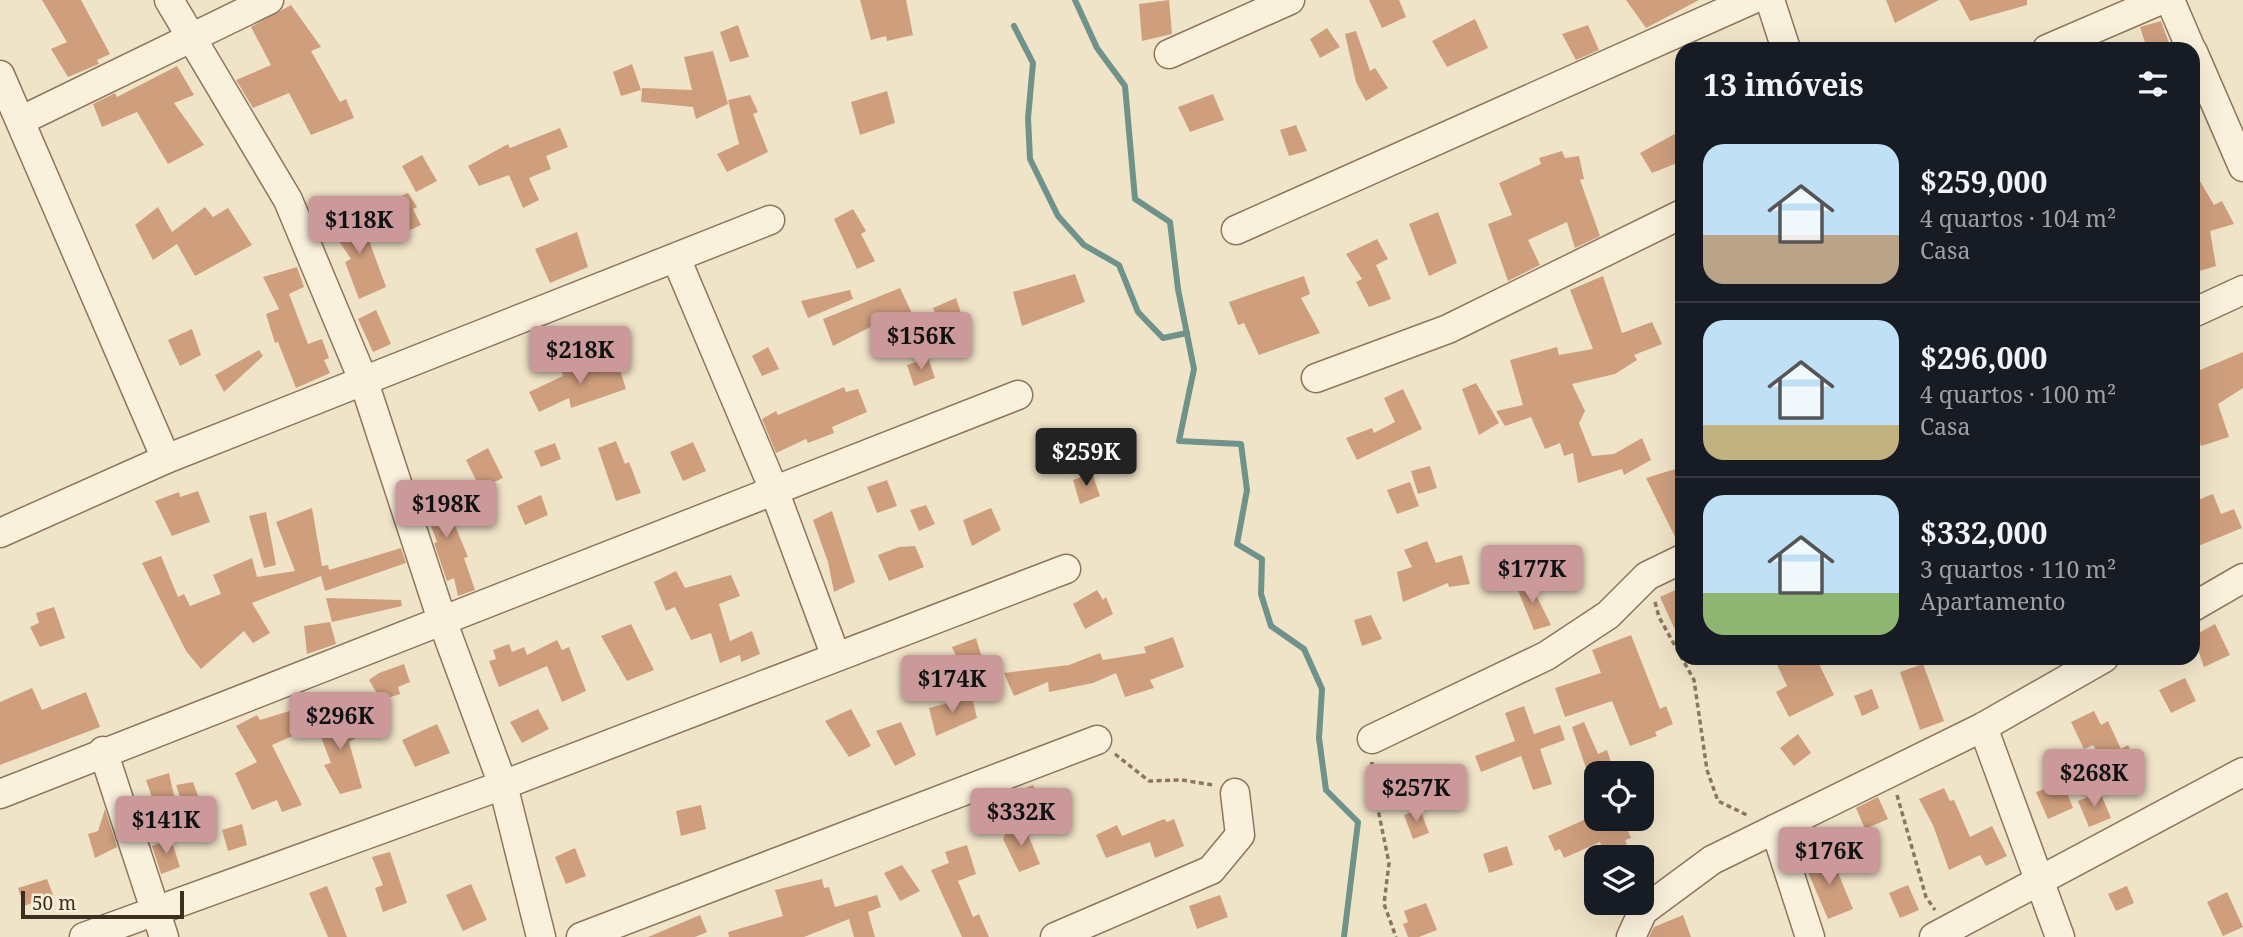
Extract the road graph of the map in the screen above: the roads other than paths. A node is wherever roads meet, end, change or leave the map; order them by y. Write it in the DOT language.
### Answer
graph roads {
  1 [pos="169,0"];
  2 [pos="269,0"];
  3 [pos="1290,0"];
  4 [pos="1751,0"];
  5 [pos="1769,0"];
  6 [pos="2161,0"];
  7 [pos="2170,0"];
  8 [pos="193,35"];
  9 [pos="1784,42"];
  10 [pos="2063,42"];
  11 [pos="2188,42"];
  12 [pos="1169,54"];
  13 [pos="2200,68"];
  14 [pos="0,75"];
  15 [pos="22,120"];
  16 [pos="2242,160"];
  17 [pos="1675,217"];
  18 [pos="770,220"];
  19 [pos="1236,230"];
  20 [pos="676,258"];
  21 [pos="2243,290"];
  22 [pos="2200,310"];
  23 [pos="1316,378"];
  24 [pos="364,382"];
  25 [pos="1018,395"];
  26 [pos="166,459"];
  27 [pos="774,490"];
  28 [pos="0,533"];
  29 [pos="1675,562"];
  30 [pos="1066,569"];
  31 [pos="2243,578"];
  32 [pos="2200,603"];
  33 [pos="442,620"];
  34 [pos="836,657"];
  35 [pos="2092,665"];
  36 [pos="1983,727"];
  37 [pos="1372,739"];
  38 [pos="1097,740"];
  39 [pos="103,751"];
  40 [pos="2243,772"];
  41 [pos="503,785"];
  42 [pos="1235,793"];
  43 [pos="0,794"];
  44 [pos="1775,829"];
  45 [pos="2040,879"];
  46 [pos="159,924"];
  47 [pos="1941,933"];
  48 [pos="84,937"];
  49 [pos="541,937"];
  50 [pos="581,937"];
  51 [pos="1055,937"];
  52 [pos="1631,937"];
  53 [pos="1810,937"];
  54 [pos="2060,937"];
  1 -- 8 [label="street"];
  2 -- 8 [label="street"];
  3 -- 12 [label="street"];
  4 -- 19 [label="street"];
  5 -- 9 [label="street"];
  6 -- 10 [label="street"];
  7 -- 11 [label="street"];
  8 -- 15 [label="street"];
  8 -- 24 [label="street"];
  13 -- 16 [label="street"];
  14 -- 15 [label="street"];
  15 -- 26 [label="street"];
  17 -- 23 [label="street"];
  18 -- 20 [label="street"];
  20 -- 24 [label="street"];
  20 -- 27 [label="street"];
  21 -- 22 [label="street"];
  24 -- 26 [label="street"];
  24 -- 33 [label="street"];
  25 -- 27 [label="street"];
  26 -- 28 [label="street"];
  27 -- 33 [label="street"];
  27 -- 34 [label="street"];
  29 -- 37 [label="street"];
  30 -- 34 [label="street"];
  31 -- 32 [label="street"];
  33 -- 39 [label="street"];
  33 -- 41 [label="street"];
  34 -- 41 [label="street"];
  35 -- 36 [label="street"];
  36 -- 44 [label="street"];
  36 -- 45 [label="street"];
  38 -- 50 [label="street"];
  39 -- 43 [label="street"];
  39 -- 46 [label="street"];
  40 -- 45 [label="street"];
  41 -- 46 [label="street"];
  41 -- 49 [label="street"];
  42 -- 51 [label="street"];
  44 -- 52 [label="street"];
  44 -- 53 [label="street"];
  45 -- 47 [label="street"];
  45 -- 54 [label="street"];
  46 -- 48 [label="street"];
}
